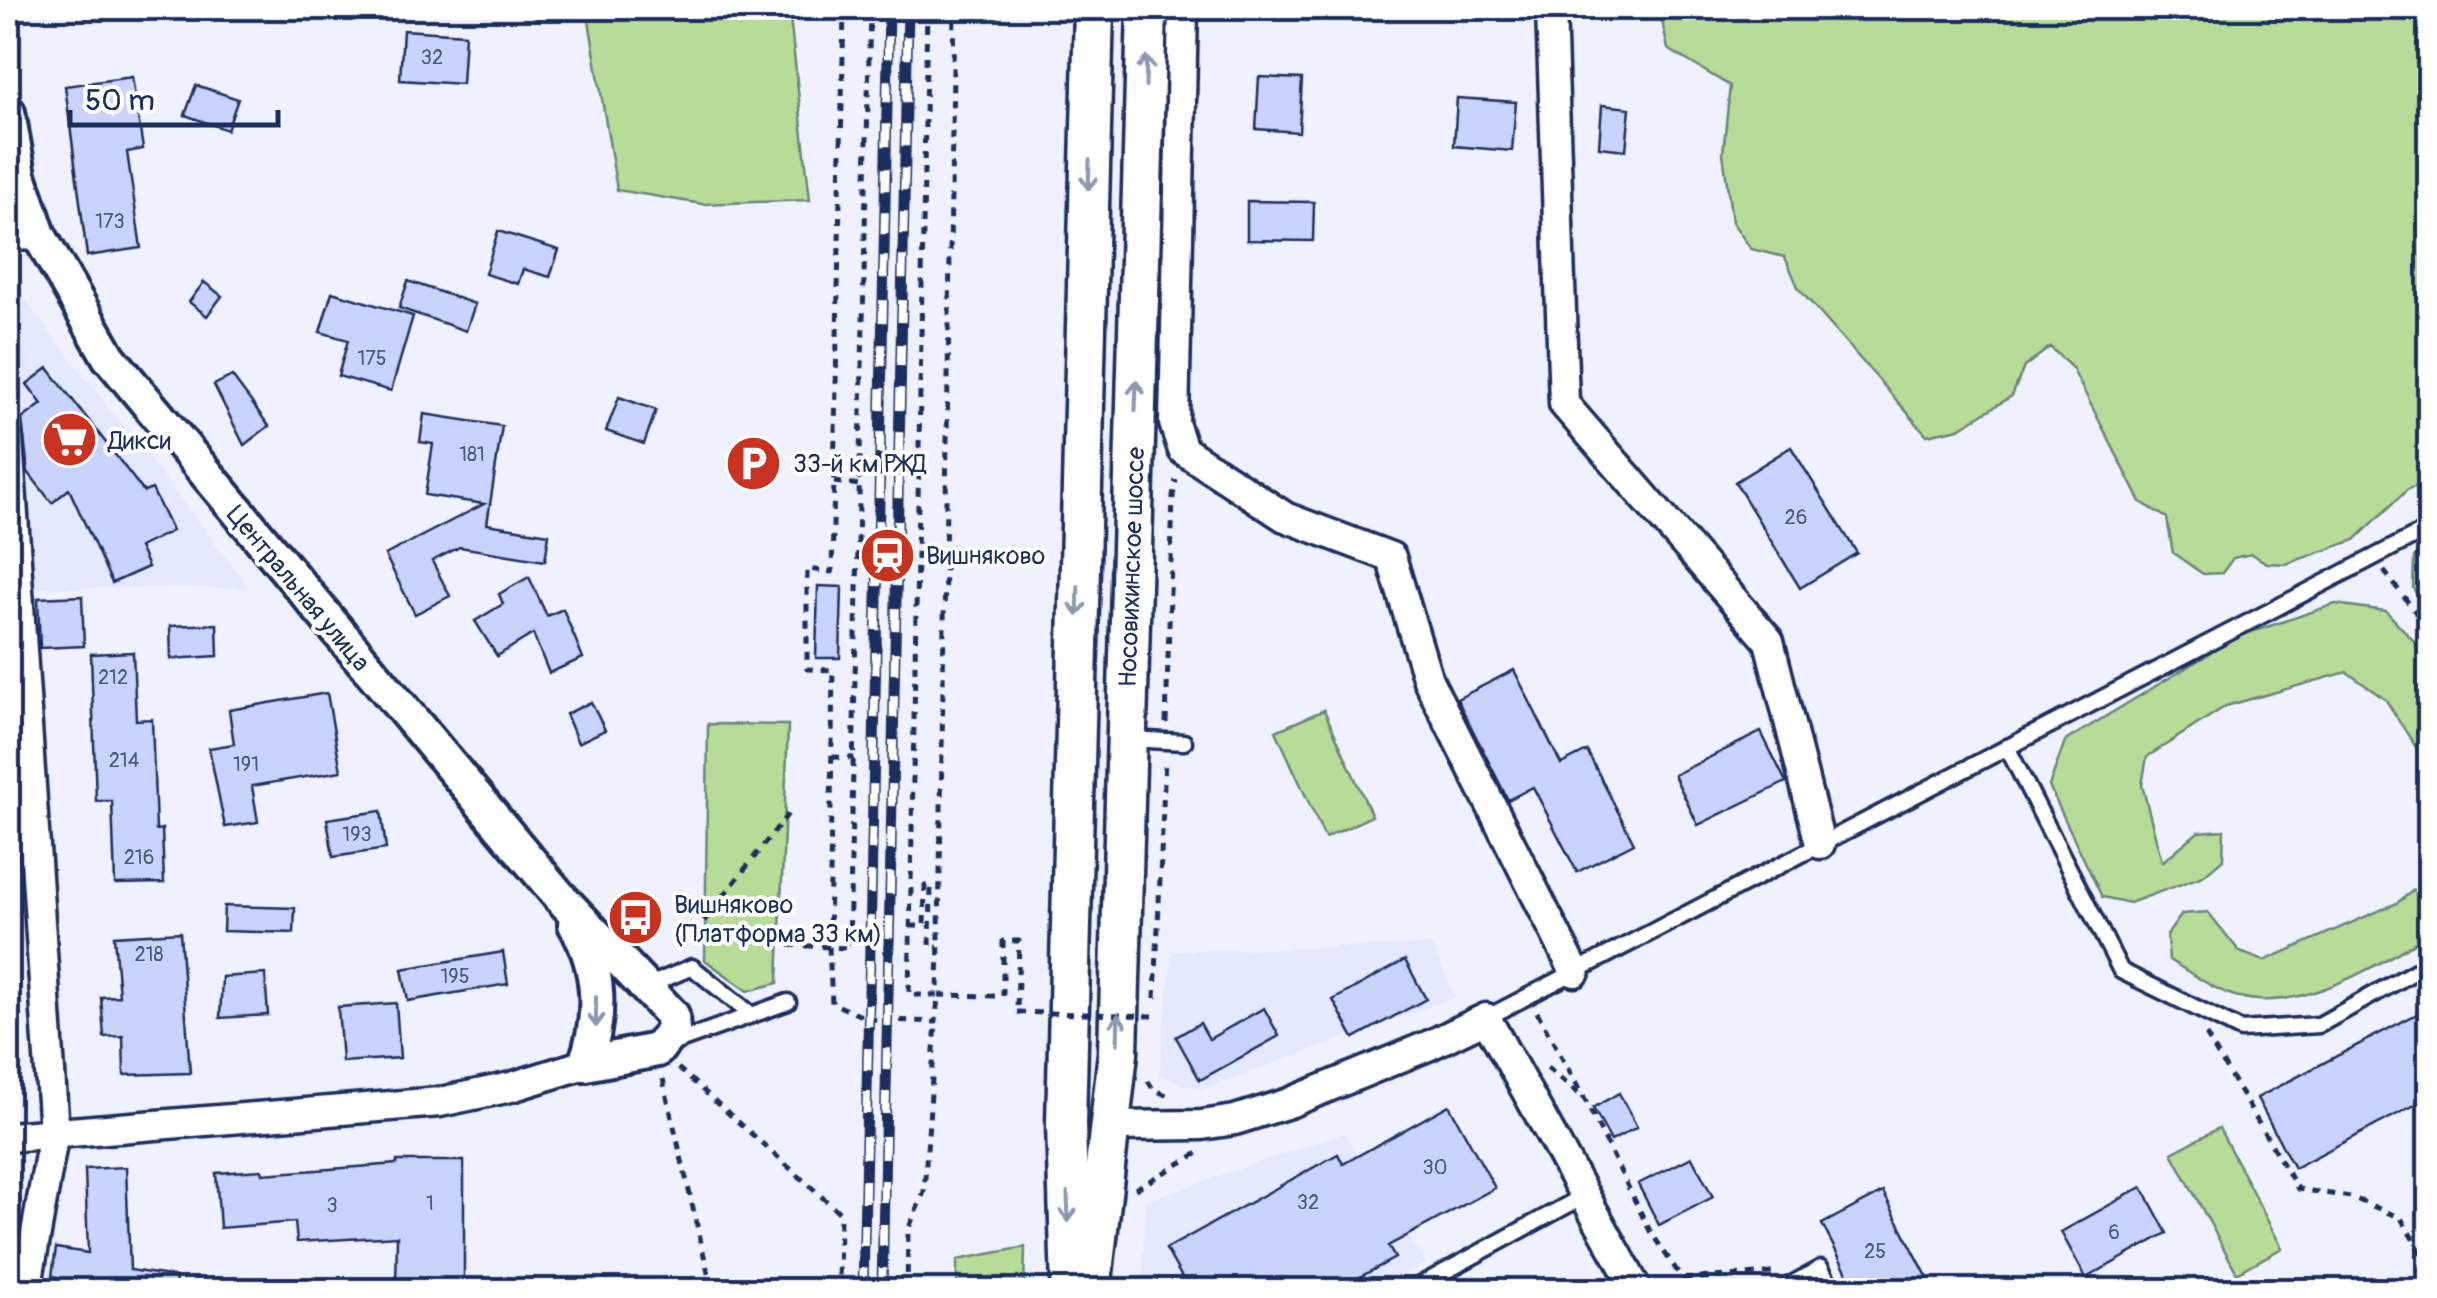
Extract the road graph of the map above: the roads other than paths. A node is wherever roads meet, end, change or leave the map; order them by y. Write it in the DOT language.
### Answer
graph roads {
  1 [pos="1094,8"];
  2 [pos="1147,8"];
  3 [pos="1183,8"];
  4 [pos="1551,8"];
  5 [pos="8,112"];
  6 [pos="23,235"];
  7 [pos="8,440"];
  8 [pos="2430,528"];
  9 [pos="1126,738"];
  10 [pos="1184,742"];
  11 [pos="2007,747"];
  12 [pos="1820,844"];
  13 [pos="558,896"];
  14 [pos="2430,963"];
  15 [pos="1575,972"];
  16 [pos="645,988"];
  17 [pos="788,1002"];
  18 [pos="752,1015"];
  19 [pos="1486,1018"];
  20 [pos="656,1050"];
  21 [pos="584,1064"];
  22 [pos="1066,1124"];
  23 [pos="1109,1126"];
  24 [pos="54,1132"];
  25 [pos="8,1137"];
  26 [pos="1584,1196"];
  27 [pos="26,1290"];
  28 [pos="1070,1290"];
  29 [pos="1091,1290"];
  30 [pos="1410,1290"];
  31 [pos="1637,1290"];
  32 [pos="1781,1290"];
  33 [pos="1832,1290"];
  1 -- 22 [label="main road, Носовихинское шоссе, one-way"];
  9 -- 2 [label="main road, Носовихинское шоссе, one-way"];
  3 -- 15 [label="street"];
  4 -- 12 [label="street"];
  5 -- 6 [label="street, Центральная улица"];
  6 -- 13 [label="street, Центральная улица"];
  7 -- 24 [label="street"];
  8 -- 11 [label="lane"];
  9 -- 10 [label="lane"];
  23 -- 9 [label="main road, Носовихинское шоссе, one-way"];
  11 -- 12 [label="lane"];
  11 -- 14 [label="lane"];
  12 -- 15 [label="lane"];
  13 -- 16 [label="street, Центральная улица"];
  13 -- 21 [label="street, one-way"];
  15 -- 19 [label="lane"];
  16 -- 18 [label="lane"];
  16 -- 20 [label="street, Центральная улица"];
  17 -- 18 [label="lane"];
  18 -- 20 [label="lane"];
  19 -- 23 [label="street"];
  19 -- 26 [label="street"];
  20 -- 21 [label="street"];
  21 -- 24 [label="street"];
  22 -- 23 [label="street"];
  22 -- 28 [label="main road, Носовихинское шоссе, one-way"];
  23 -- 29 [label="main road, Носовихинское шоссе"];
  24 -- 25 [label="street"];
  24 -- 27 [label="street"];
  26 -- 30 [label="lane"];
  26 -- 31 [label="street"];
  32 -- 33 [label="lane"];
}
